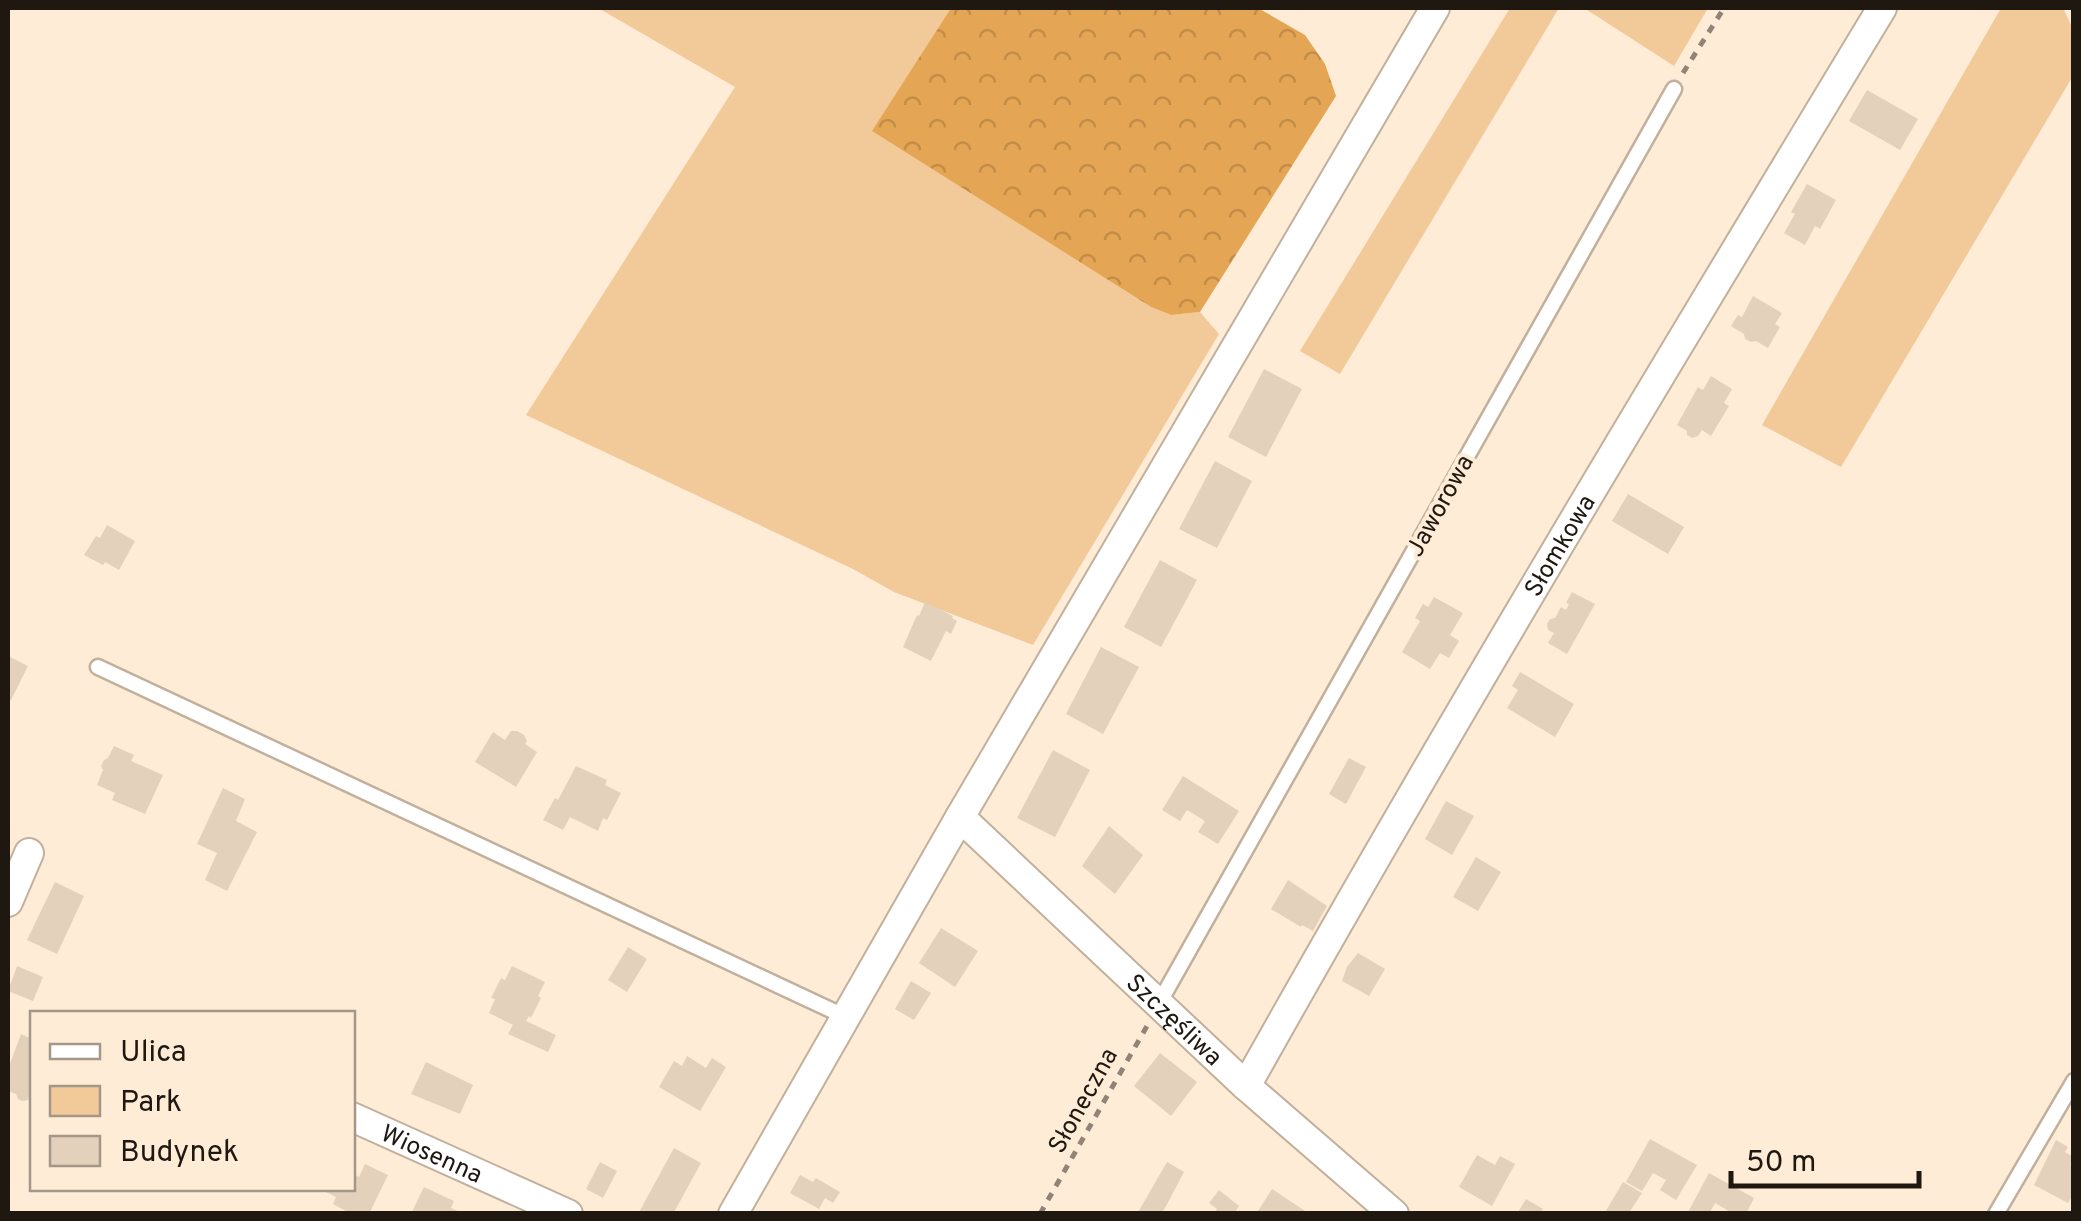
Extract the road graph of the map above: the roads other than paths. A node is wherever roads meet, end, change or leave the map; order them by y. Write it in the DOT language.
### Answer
graph roads {
  1 [pos="1435,8"];
  2 [pos="1882,8"];
  3 [pos="1674,89"];
  4 [pos="98,667"];
  5 [pos="960,817"];
  6 [pos="29,853"];
  7 [pos="8,902"];
  8 [pos="1158,1006"];
  9 [pos="846,1017"];
  10 [pos="2074,1081"];
  11 [pos="1246,1086"];
  12 [pos="355,1118"];
  13 [pos="568,1214"];
  14 [pos="734,1214"];
  15 [pos="1394,1214"];
  16 [pos="1996,1214"];
  1 -- 5 [label="street"];
  2 -- 11 [label="street, Słomkowa"];
  3 -- 8 [label="lane, Jaworowa"];
  4 -- 9 [label="lane"];
  5 -- 8 [label="street, Szczęśliwa"];
  5 -- 9 [label="street"];
  6 -- 7 [label="street"];
  8 -- 11 [label="street, Szczęśliwa"];
  9 -- 14 [label="street"];
  10 -- 16 [label="lane"];
  11 -- 15 [label="street, Szczęśliwa"];
  12 -- 13 [label="street, Wiosenna"];
}
